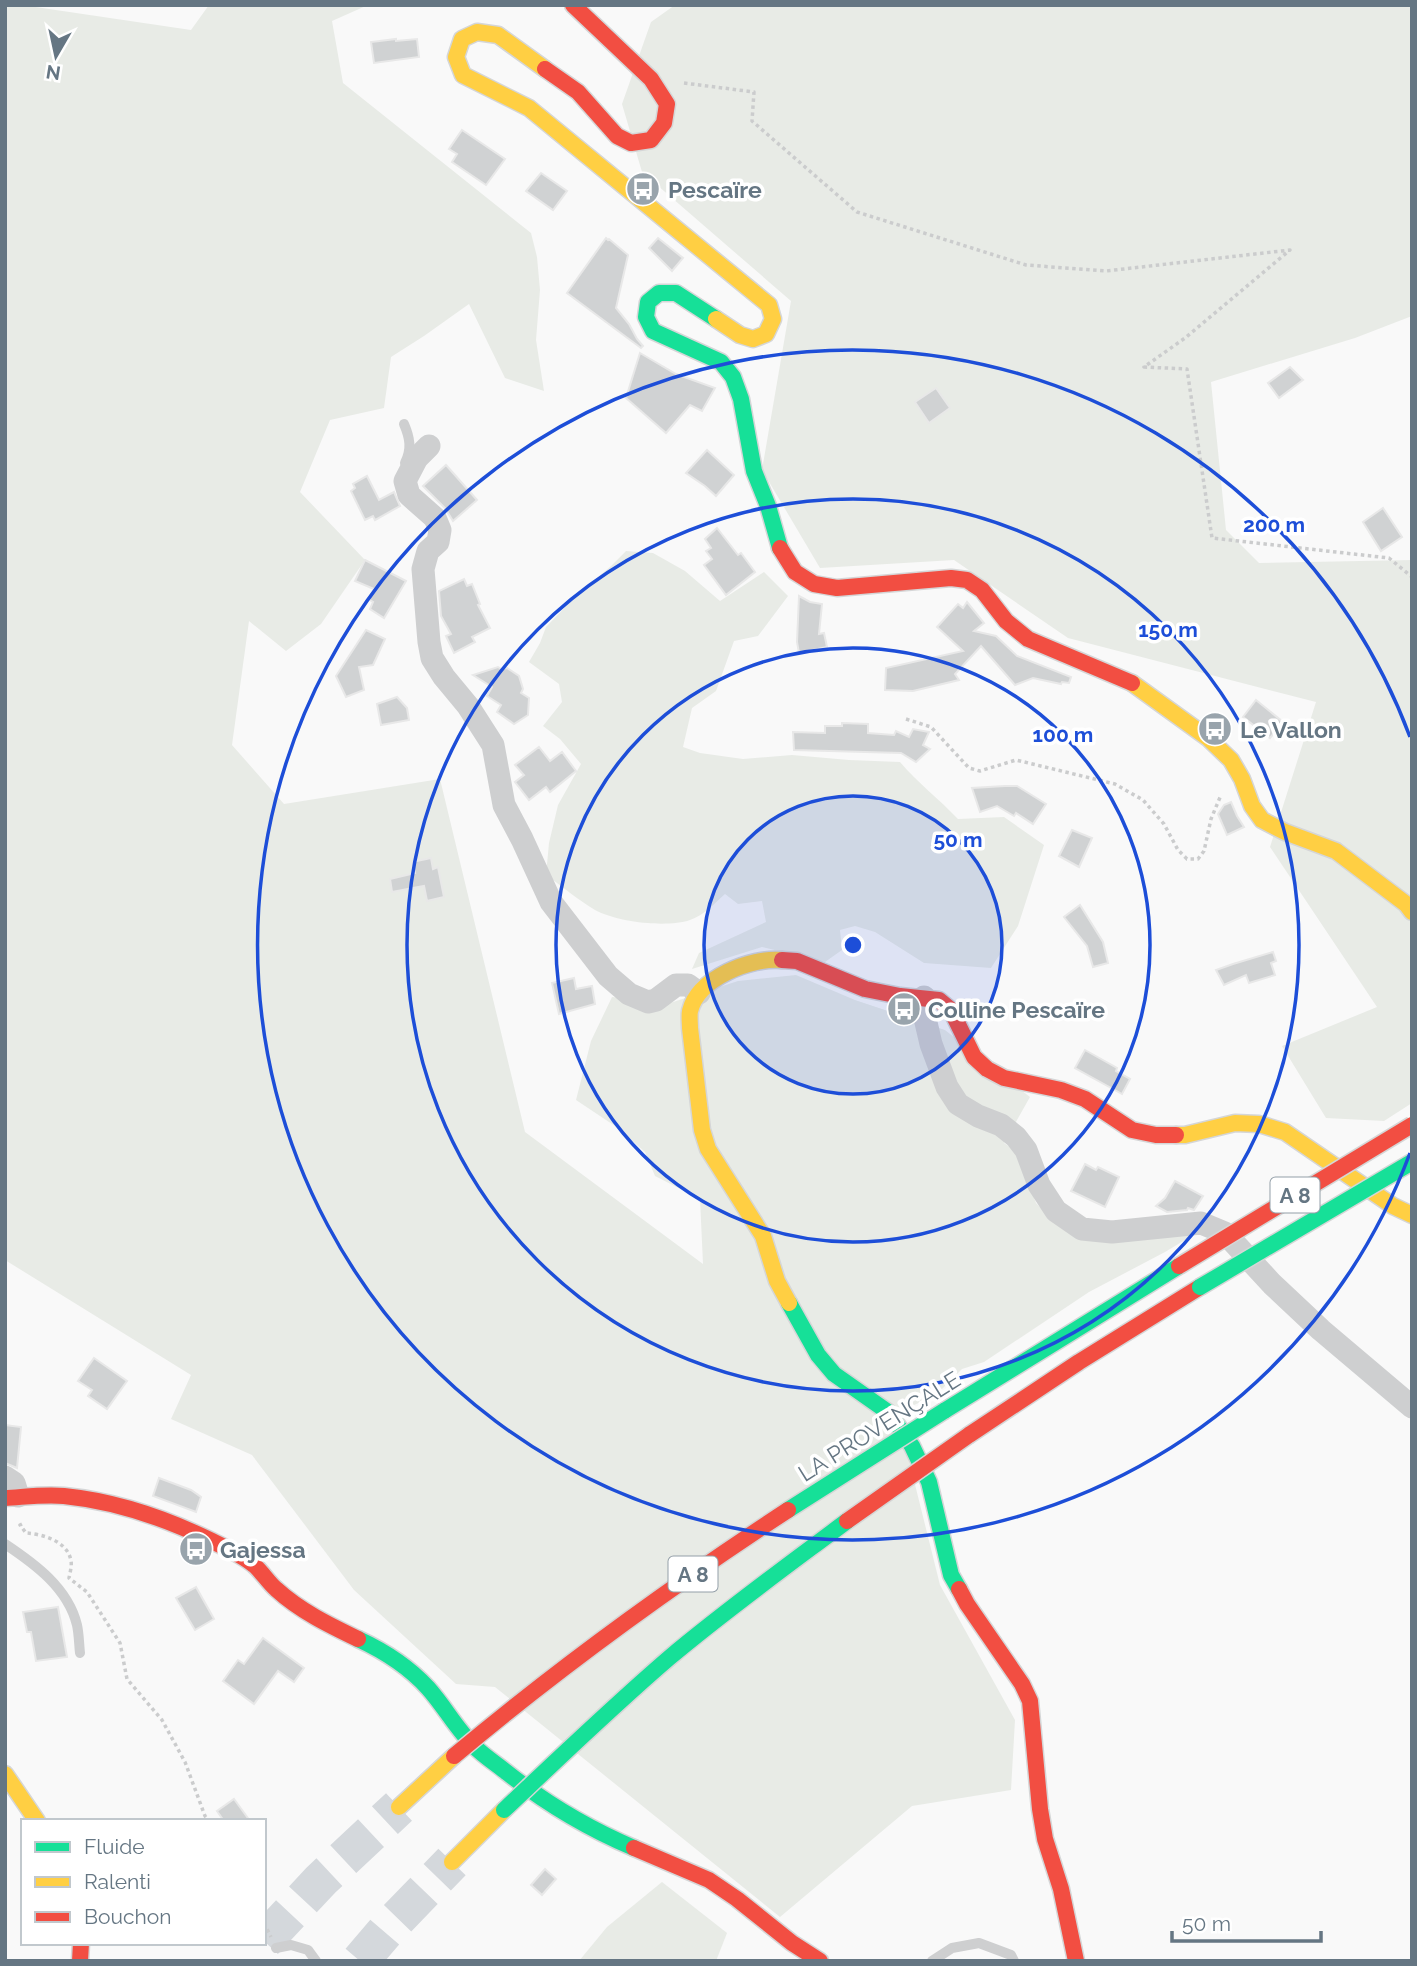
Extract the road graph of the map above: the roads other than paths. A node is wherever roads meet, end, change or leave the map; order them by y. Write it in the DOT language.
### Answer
graph roads {
  1 [pos="573,5"];
  2 [pos="404,424"];
  3 [pos="429,446"];
  4 [pos="405,481"];
  5 [pos="1412,912"];
  6 [pos="699,993"];
  7 [pos="925,998"];
  8 [pos="1412,1125"];
  9 [pos="1412,1162"];
  10 [pos="1412,1215"];
  11 [pos="1412,1407"];
  12 [pos="9,1490"];
  13 [pos="5,1544"];
  14 [pos="80,1653"];
  15 [pos="5,1774"];
  16 [pos="399,1807"];
  17 [pos="36,1819"];
  18 [pos="452,1862"];
  19 [pos="276,1948"];
  20 [pos="316,1961"];
  21 [pos="820,1961"];
  22 [pos="932,1961"];
  23 [pos="1013,1961"];
  24 [pos="1076,1961"];
  1 -- 5 [label="main road"];
  2 -- 4 [label="lane"];
  3 -- 4 [label="street"];
  4 -- 6 [label="street"];
  6 -- 7 [label="main road"];
  6 -- 24 [label="main road"];
  7 -- 10 [label="main road"];
  7 -- 11 [label="street"];
  8 -- 16 [label="main road, LA PROVENÇALE / A 8, bridge"];
  9 -- 18 [label="main road, A 8, bridge"];
  12 -- 21 [label="main road"];
  13 -- 14 [label="lane"];
  15 -- 17 [label="main road"];
  19 -- 20 [label="lane"];
  22 -- 23 [label="lane"];
}
